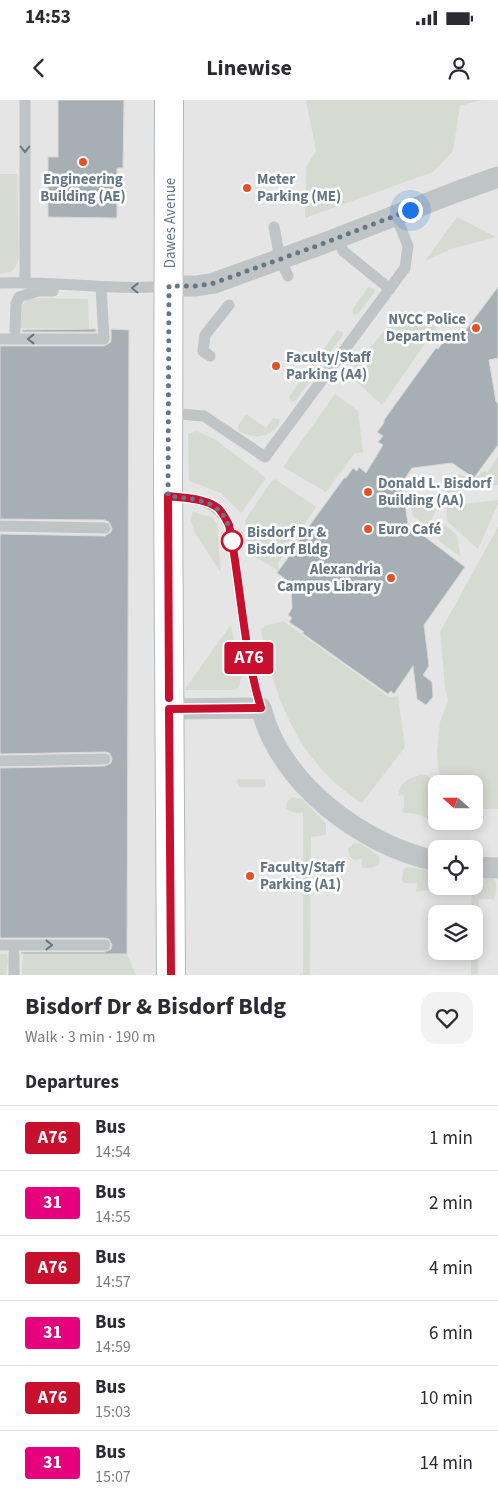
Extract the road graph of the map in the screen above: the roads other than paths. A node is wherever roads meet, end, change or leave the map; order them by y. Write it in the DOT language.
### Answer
graph roads {
  1 [pos="25,100"];
  2 [pos="169,100"];
  3 [pos="498,177"];
  4 [pos="396,216"];
  5 [pos="274,227"];
  6 [pos="339,238"];
  7 [pos="284,268"];
  8 [pos="25,282"];
  9 [pos="0,283"];
  10 [pos="70,285"];
  11 [pos="169,286"];
  12 [pos="101,287"];
  13 [pos="390,288"];
  14 [pos="229,305"];
  15 [pos="15,330"];
  16 [pos="0,338"];
  17 [pos="210,356"];
  18 [pos="168,413"];
  19 [pos="168,496"];
  20 [pos="0,526"];
  21 [pos="105,528"];
  22 [pos="261,708"];
  23 [pos="169,709"];
  24 [pos="105,759"];
  25 [pos="0,761"];
  26 [pos="428,859"];
  27 [pos="483,867"];
  28 [pos="498,868"];
  29 [pos="0,945"];
  30 [pos="105,945"];
  31 [pos="14,954"];
  32 [pos="14,975"];
  33 [pos="171,975"];
  1 -- 8 [label="lane, one-way"];
  2 -- 11 [label="street, Dawes Avenue"];
  3 -- 4 [label="street"];
  4 -- 6 [label="street"];
  4 -- 13 [label="lane"];
  5 -- 7 [label="lane"];
  6 -- 7 [label="street"];
  6 -- 13 [label="lane"];
  7 -- 11 [label="street"];
  8 -- 9 [label="lane"];
  8 -- 10 [label="lane"];
  10 -- 12 [label="lane"];
  10 -- 15 [label="lane"];
  11 -- 12 [label="lane, one-way"];
  11 -- 18 [label="street, Dawes Avenue"];
  12 -- 16 [label="lane, one-way"];
  13 -- 18 [label="lane"];
  14 -- 17 [label="lane"];
  18 -- 19 [label="street, Dawes Avenue"];
  19 -- 22 [label="lane"];
  19 -- 23 [label="street, Dawes Avenue"];
  20 -- 21 [label="lane"];
  22 -- 23 [label="street"];
  22 -- 26 [label="street"];
  23 -- 33 [label="street, Dawes Avenue"];
  24 -- 25 [label="lane"];
  27 -- 28 [label="street"];
  29 -- 30 [label="lane, one-way"];
  31 -- 32 [label="lane"];
}
